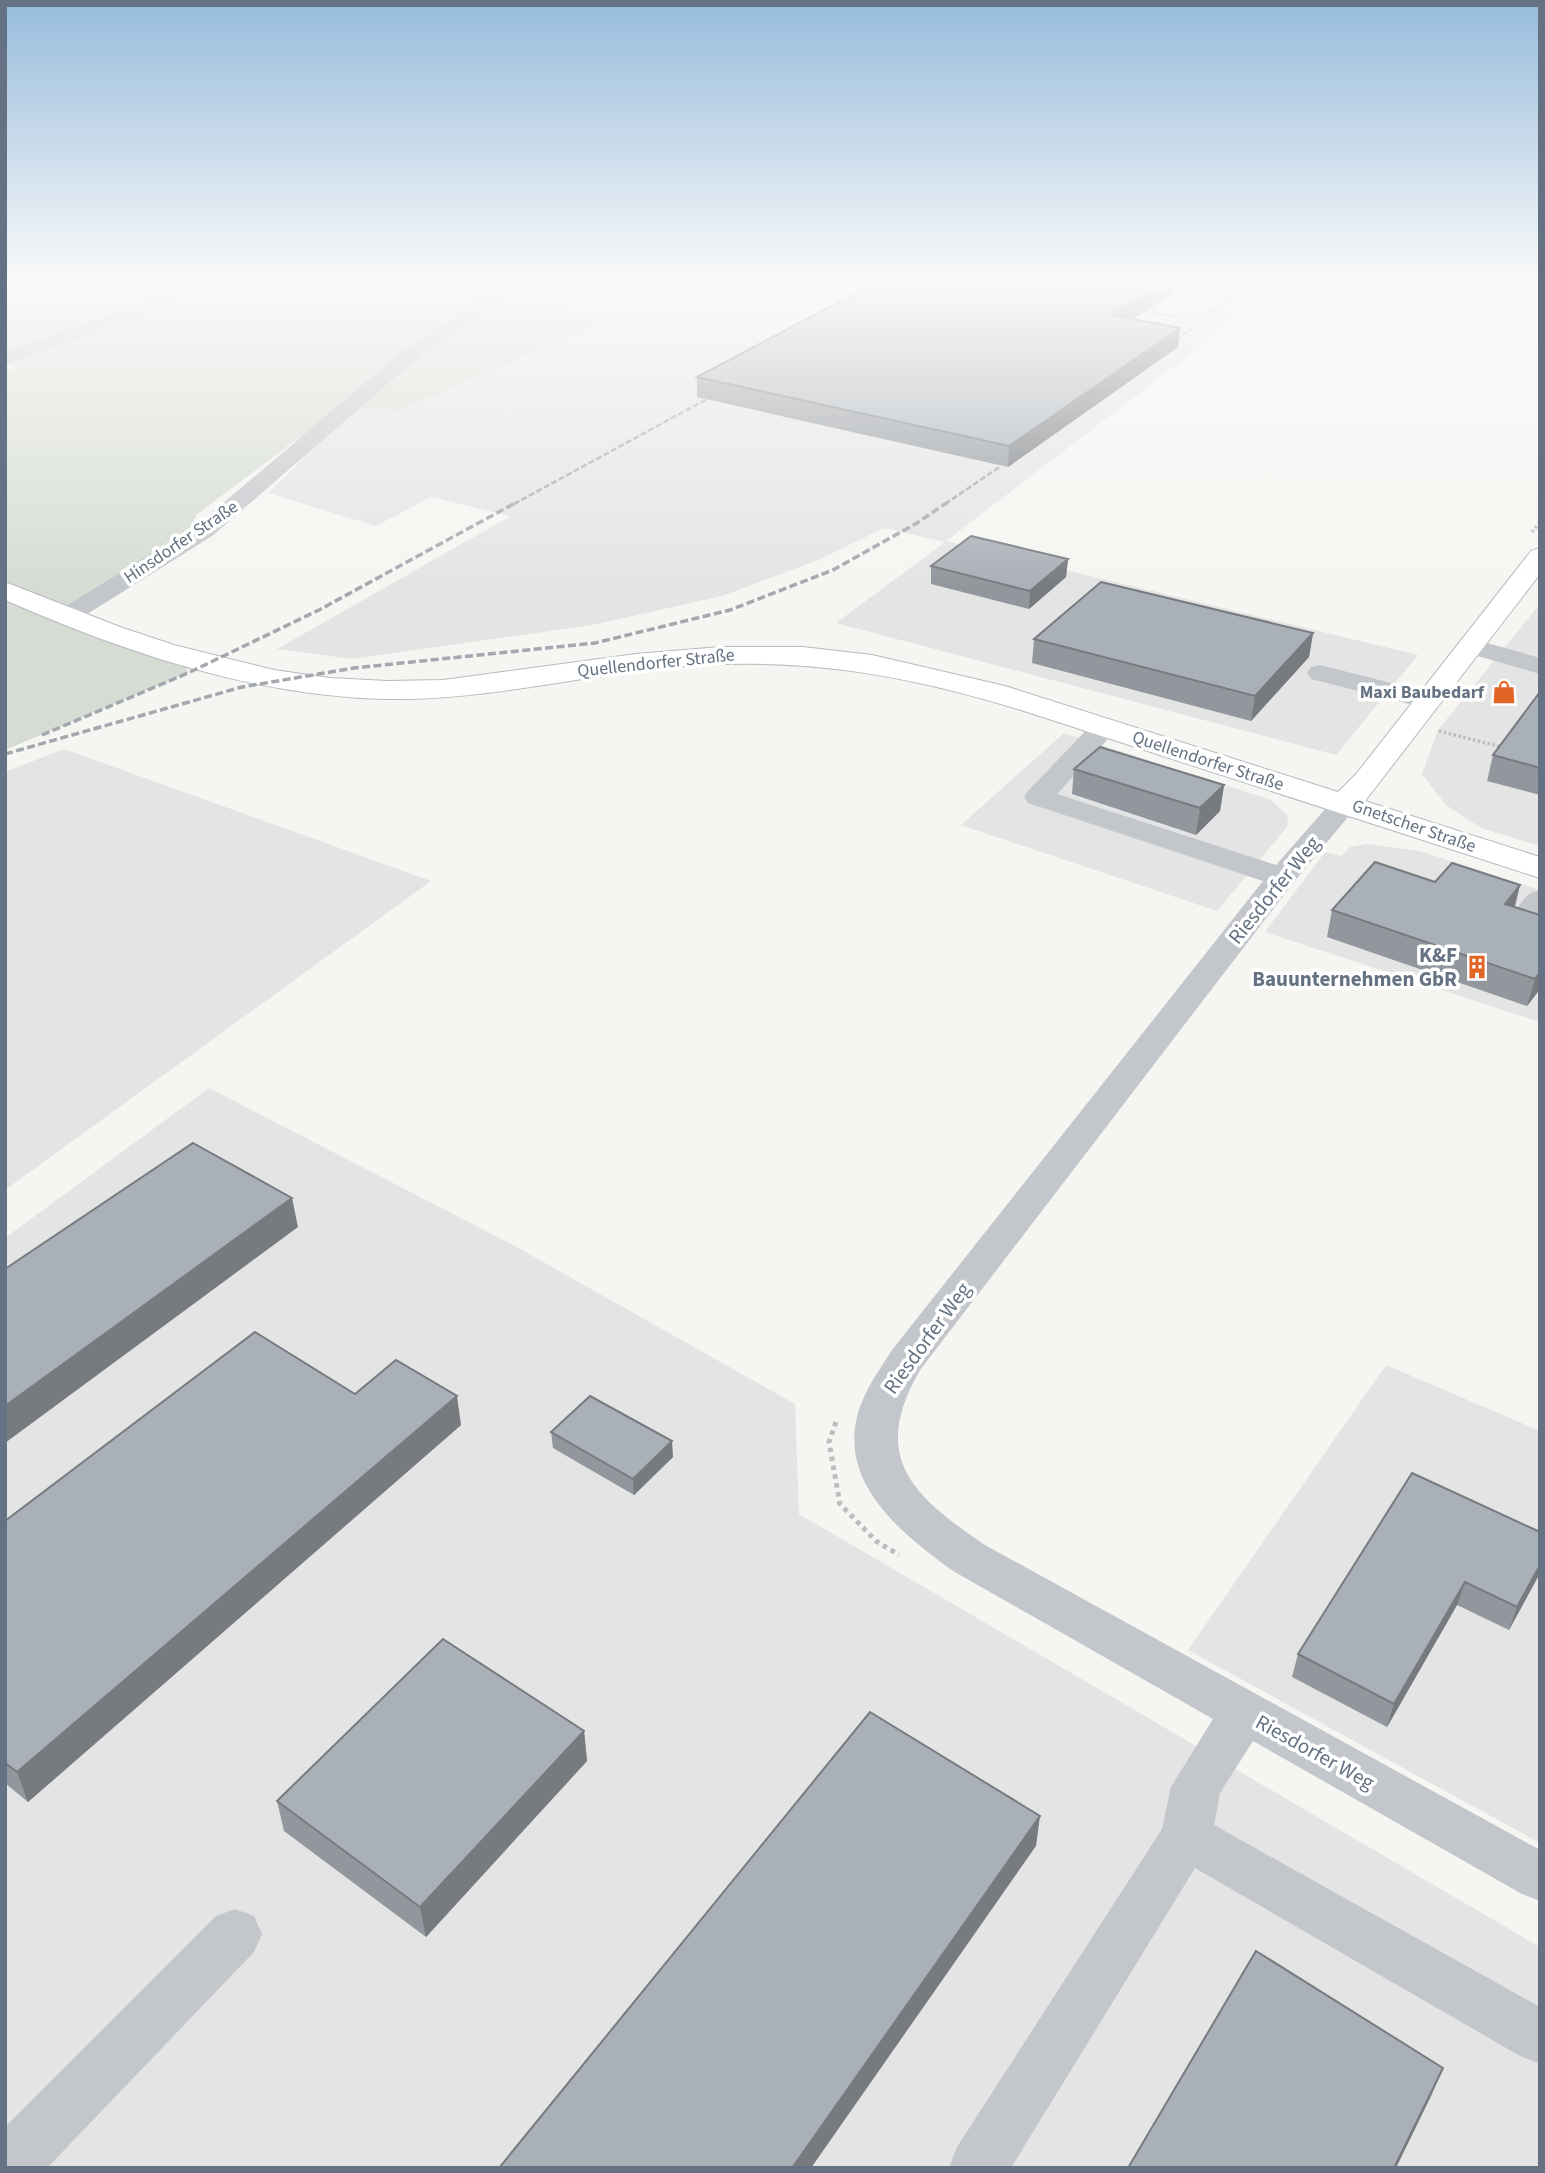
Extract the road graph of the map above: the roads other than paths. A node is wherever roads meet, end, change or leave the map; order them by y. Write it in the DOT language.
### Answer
graph roads {
  1 [pos="376,383"];
  2 [pos="1540,556"];
  3 [pos="5,590"];
  4 [pos="67,616"];
  5 [pos="1470,646"];
  6 [pos="1540,666"];
  7 [pos="1320,673"];
  8 [pos="1420,712"];
  9 [pos="1105,727"];
  10 [pos="1344,805"];
  11 [pos="1540,868"];
  12 [pos="1282,877"];
  13 [pos="1244,1713"];
  14 [pos="1186,1836"];
  15 [pos="1540,1877"];
  16 [pos="235,1934"];
  17 [pos="1540,2037"];
  18 [pos="6,2168"];
  19 [pos="978,2168"];
  1 -- 4 [label="street, Hinsdorfer Straße"];
  2 -- 5 [label="main road, Gnetscher Straße"];
  3 -- 4 [label="main road, Quellendorfer Straße"];
  4 -- 9 [label="main road, Quellendorfer Straße"];
  5 -- 6 [label="street"];
  5 -- 8 [label="main road, Gnetscher Straße"];
  7 -- 8 [label="street"];
  8 -- 10 [label="main road, Gnetscher Straße"];
  9 -- 10 [label="main road, Quellendorfer Straße"];
  9 -- 12 [label="street"];
  10 -- 11 [label="main road, Gnetscher Straße"];
  10 -- 12 [label="street, Riesdorfer Weg"];
  12 -- 13 [label="street, Riesdorfer Weg"];
  13 -- 14 [label="street"];
  13 -- 15 [label="street, Riesdorfer Weg"];
  14 -- 17 [label="street"];
  14 -- 19 [label="street"];
  16 -- 18 [label="street"];
}
